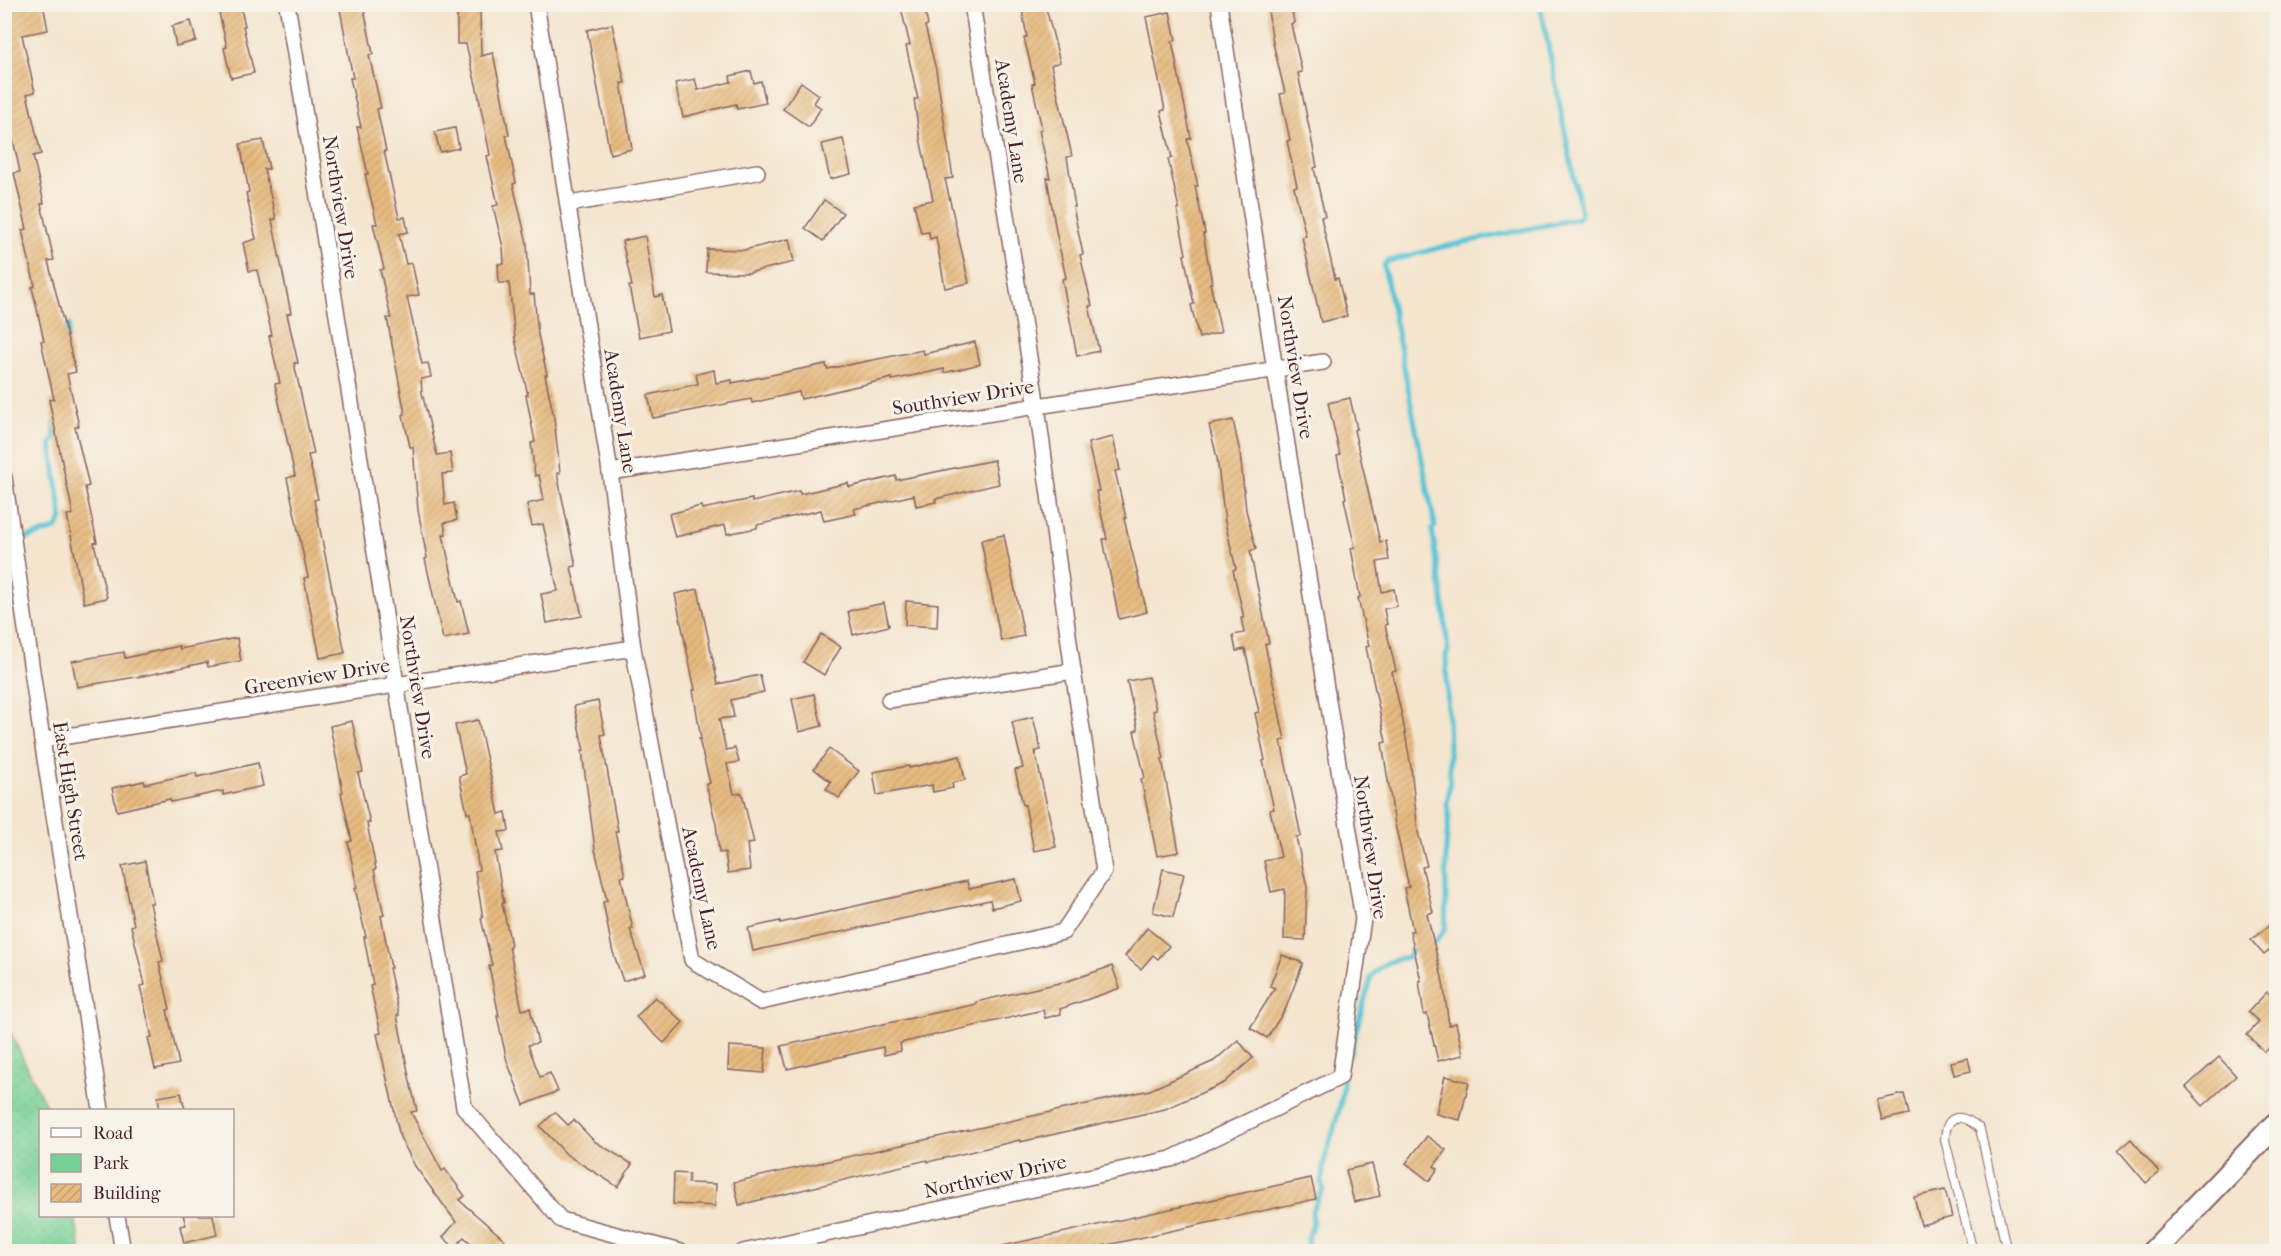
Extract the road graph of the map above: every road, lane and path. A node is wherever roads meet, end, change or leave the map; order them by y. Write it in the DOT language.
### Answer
graph roads {
  1 [pos="287,4"];
  2 [pos="536,4"];
  3 [pos="972,4"];
  4 [pos="1219,4"];
  5 [pos="757,172"];
  6 [pos="568,204"];
  7 [pos="1323,362"];
  8 [pos="1275,370"];
  9 [pos="1037,407"];
  10 [pos="610,472"];
  11 [pos="4,477"];
  12 [pos="633,648"];
  13 [pos="1073,671"];
  14 [pos="397,685"];
  15 [pos="889,700"];
  16 [pos="42,740"];
  17 [pos="101,1109"];
  18 [pos="2277,1124"];
  19 [pos="117,1217"];
  20 [pos="123,1251"];
  21 [pos="680,1251"];
  22 [pos="743,1251"];
  23 [pos="1973,1251"];
  24 [pos="2007,1251"];
  25 [pos="2153,1251"];
  1 -- 14 [label="street, Northview Drive"];
  2 -- 6 [label="street, Academy Lane"];
  3 -- 9 [label="street, Academy Lane"];
  4 -- 8 [label="street, Northview Drive"];
  5 -- 6 [label="street"];
  6 -- 10 [label="street, Academy Lane"];
  7 -- 8 [label="street, Southview Drive"];
  8 -- 9 [label="street, Southview Drive"];
  8 -- 22 [label="street, Northview Drive"];
  9 -- 10 [label="street, Southview Drive"];
  9 -- 13 [label="street, Academy Lane"];
  10 -- 12 [label="street, Academy Lane"];
  11 -- 16 [label="street, East High Street"];
  12 -- 13 [label="street, Academy Lane"];
  12 -- 14 [label="street, Greenview Drive"];
  13 -- 15 [label="street"];
  14 -- 16 [label="street, Greenview Drive"];
  14 -- 21 [label="street, Northview Drive"];
  16 -- 17 [label="street, East High Street"];
  18 -- 25 [label="main road"];
  19 -- 20 [label="street"];
  23 -- 24 [label="lane"];
}
